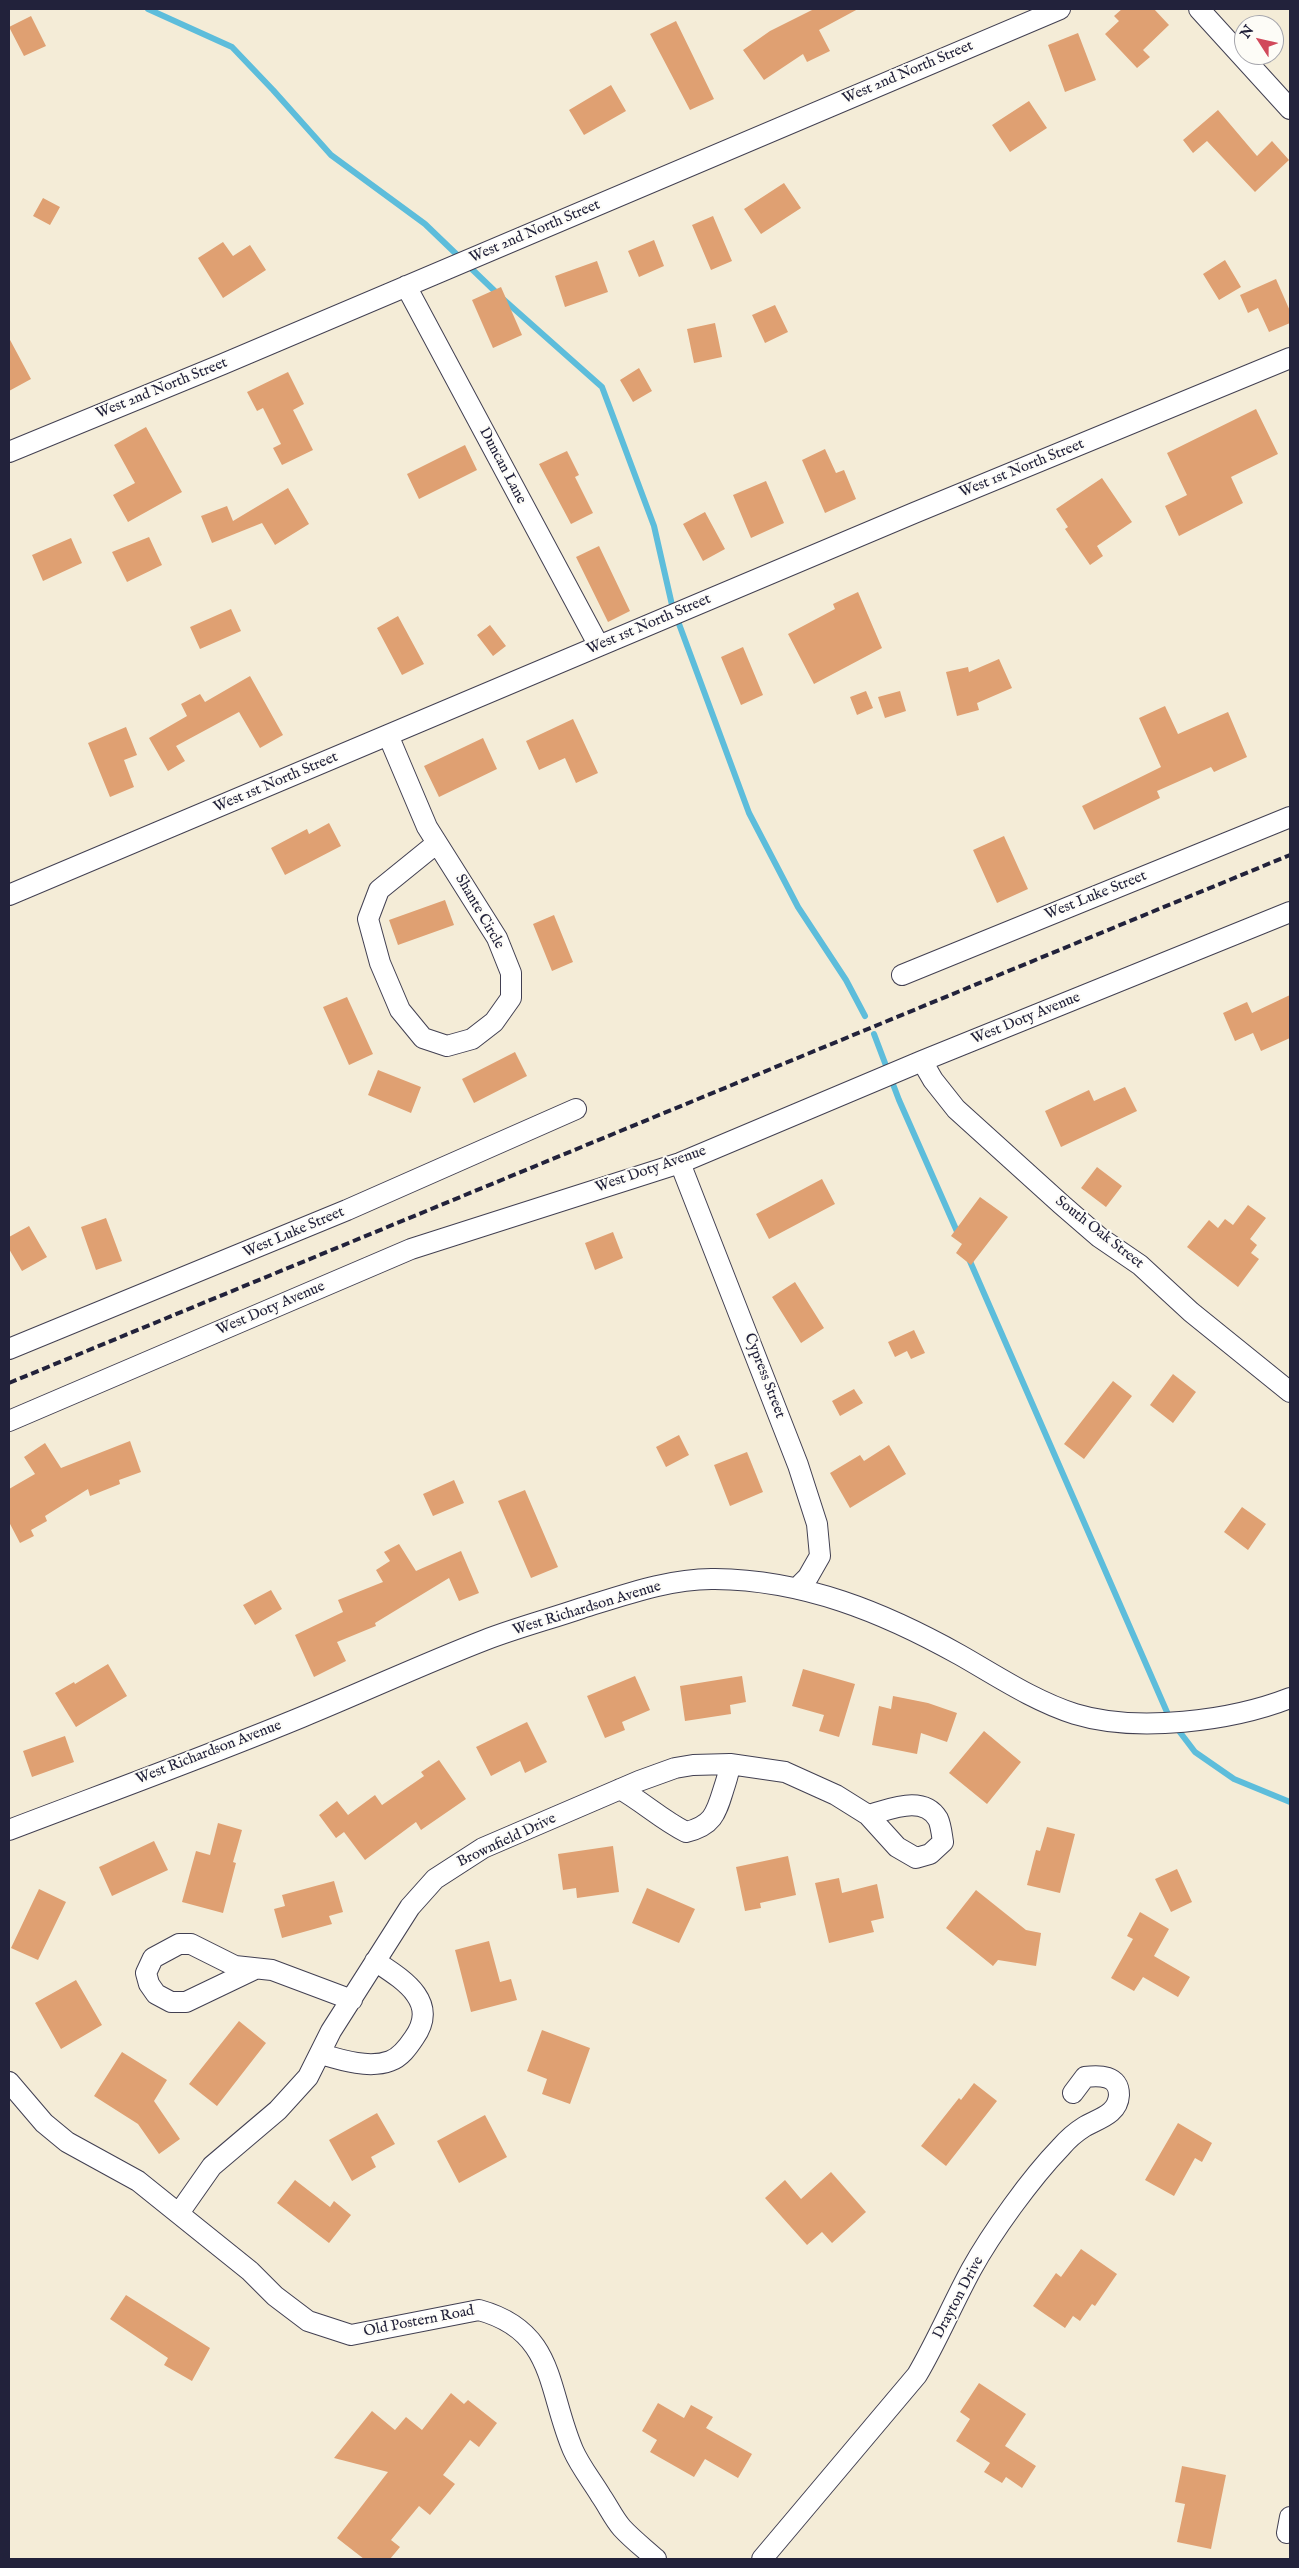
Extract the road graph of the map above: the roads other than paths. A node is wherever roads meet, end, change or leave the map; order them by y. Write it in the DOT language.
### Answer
graph roads {
  1 [pos="1060,9"];
  2 [pos="1199,9"];
  3 [pos="1290,109"];
  4 [pos="406,286"];
  5 [pos="1290,358"];
  6 [pos="9,452"];
  7 [pos="599,646"];
  8 [pos="388,735"];
  9 [pos="1290,818"];
  10 [pos="437,843"];
  11 [pos="9,896"];
  12 [pos="1290,912"];
  13 [pos="902,975"];
  14 [pos="922,1061"];
  15 [pos="576,1109"];
  16 [pos="680,1163"];
  17 [pos="9,1350"];
  18 [pos="1290,1392"];
  19 [pos="9,1421"];
  20 [pos="797,1588"];
  21 [pos="1290,1698"];
  22 [pos="730,1764"];
  23 [pos="620,1789"];
  24 [pos="868,1815"];
  25 [pos="9,1830"];
  26 [pos="375,1961"];
  27 [pos="254,1969"];
  28 [pos="352,2000"];
  29 [pos="321,2054"];
  30 [pos="9,2082"];
  31 [pos="1074,2093"];
  32 [pos="179,2213"];
  33 [pos="656,2559"];
  34 [pos="762,2559"];
  1 -- 4 [label="street, West 2nd North Street"];
  2 -- 3 [label="street"];
  4 -- 6 [label="street, West 2nd North Street"];
  4 -- 7 [label="street, Duncan Lane"];
  5 -- 7 [label="street, West 1st North Street"];
  7 -- 8 [label="street, West 1st North Street"];
  8 -- 10 [label="street, Shante Circle"];
  8 -- 11 [label="street, West 1st North Street"];
  9 -- 13 [label="street, West Luke Street"];
  10 -- 10 [label="street, Shante Circle"];
  12 -- 14 [label="street, West Doty Avenue"];
  14 -- 16 [label="street, West Doty Avenue"];
  14 -- 18 [label="street, South Oak Street"];
  15 -- 17 [label="street, West Luke Street"];
  16 -- 19 [label="street, West Doty Avenue"];
  16 -- 20 [label="street, Cypress Street"];
  20 -- 21 [label="street, West Richardson Avenue"];
  20 -- 25 [label="street, West Richardson Avenue"];
  22 -- 23 [label="street, Brownfield Drive"];
  22 -- 23 [label="street"];
  22 -- 24 [label="street, Brownfield Drive"];
  23 -- 26 [label="street, Brownfield Drive"];
  26 -- 28 [label="street, Brownfield Drive"];
  26 -- 29 [label="street"];
  27 -- 27 [label="street"];
  27 -- 28 [label="street"];
  28 -- 29 [label="street, Brownfield Drive"];
  29 -- 32 [label="street, Brownfield Drive"];
  30 -- 32 [label="street, Old Postern Road"];
  31 -- 34 [label="street, Drayton Drive"];
  32 -- 33 [label="street, Old Postern Road"];
}
